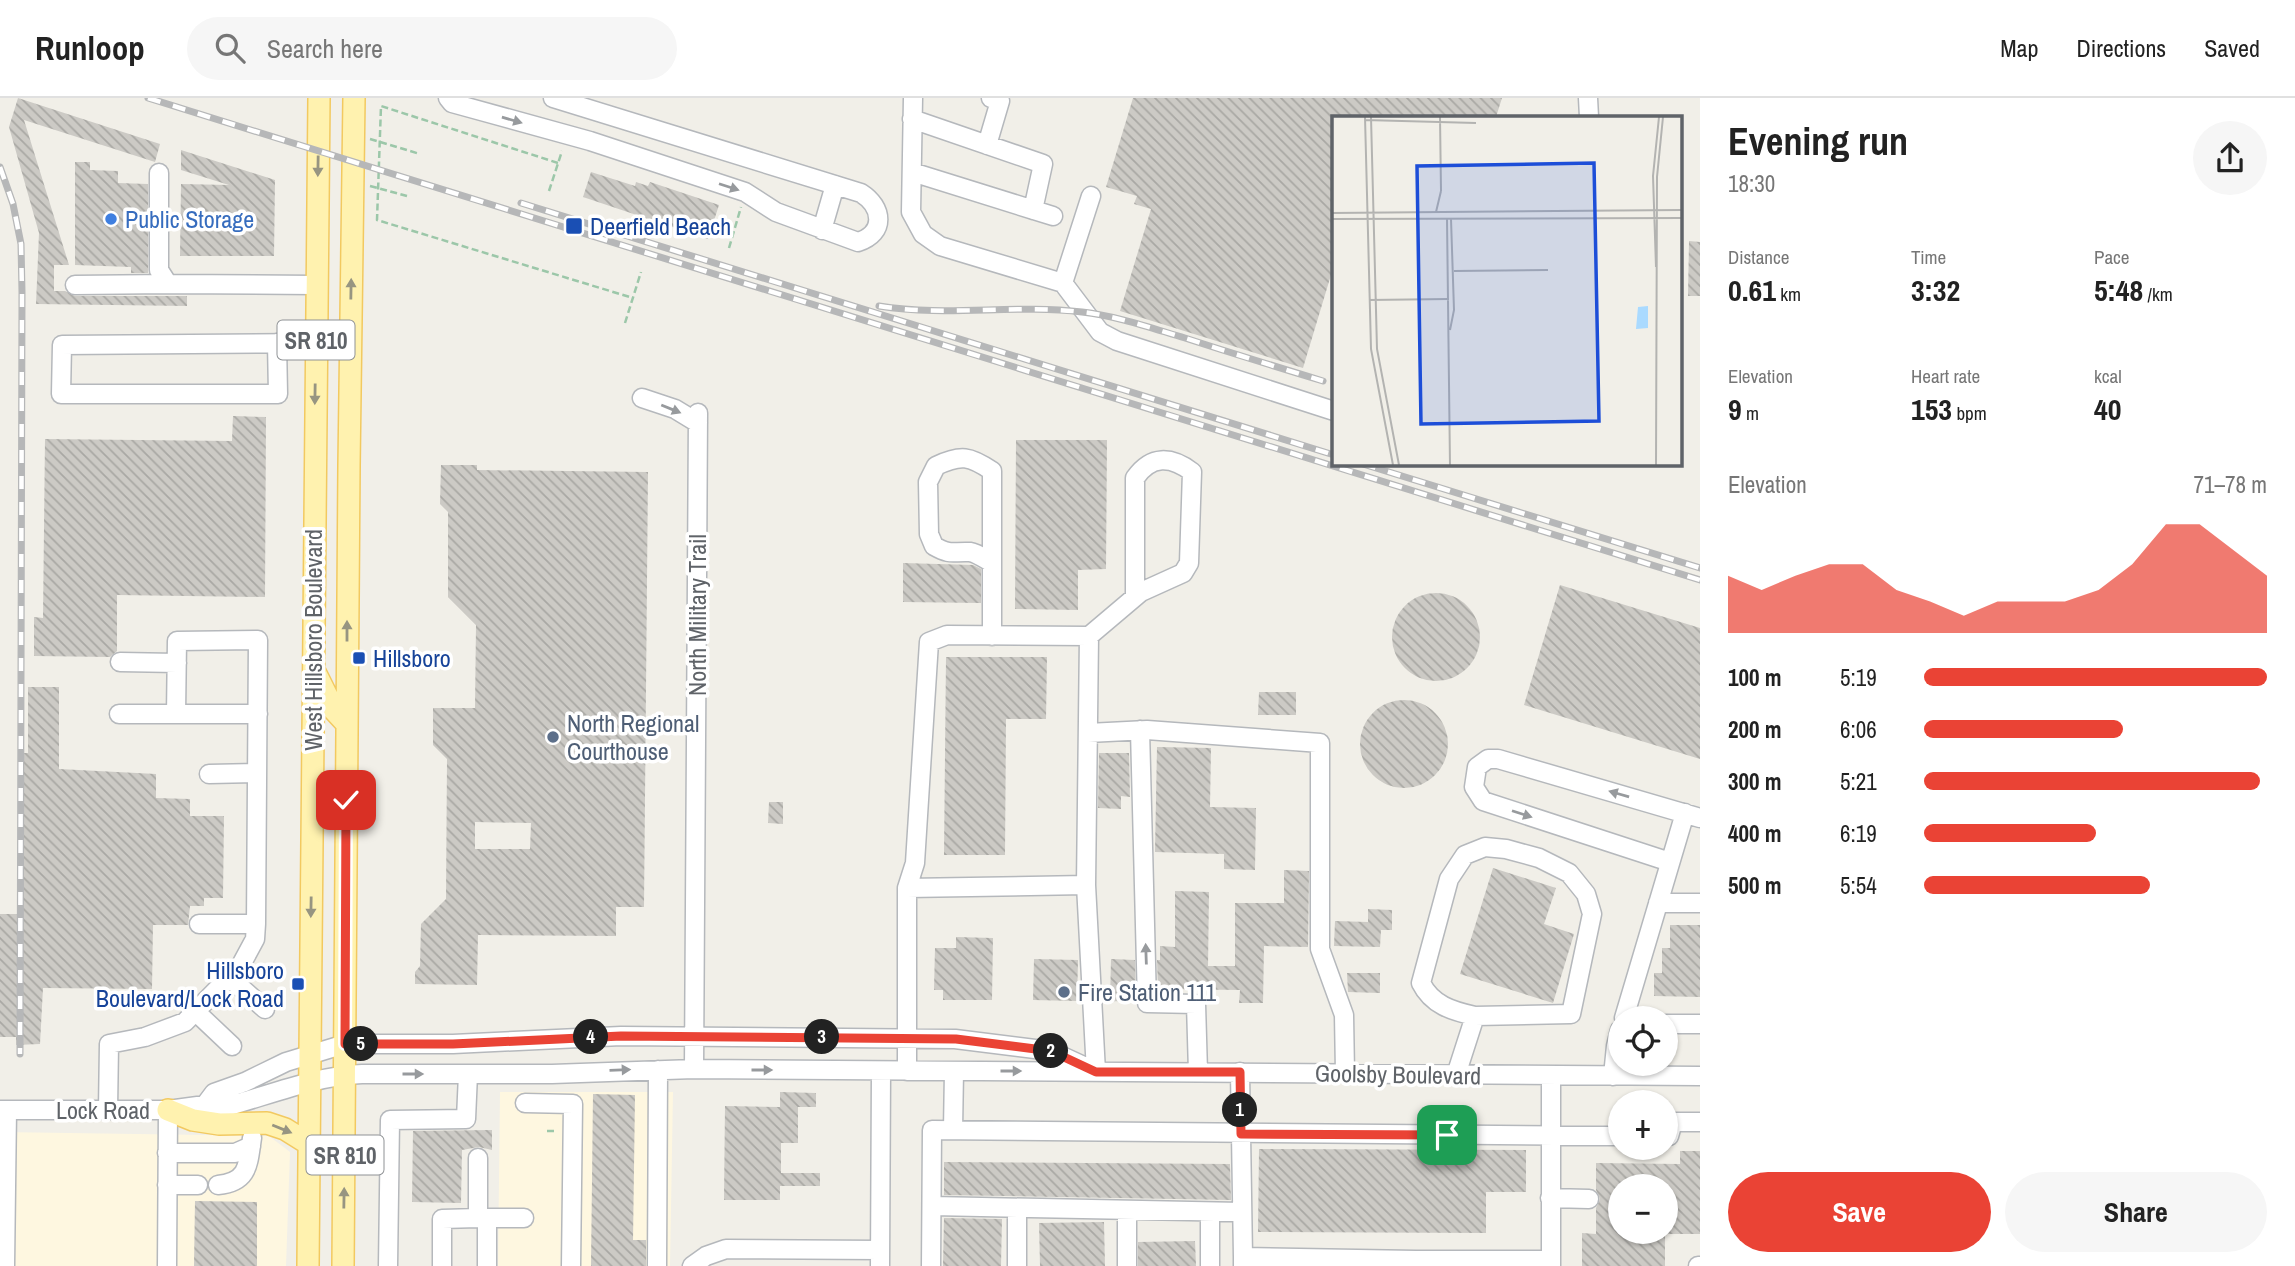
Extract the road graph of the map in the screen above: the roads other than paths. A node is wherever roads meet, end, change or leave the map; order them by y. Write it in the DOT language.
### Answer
graph roads {
  1 [pos="319,98"];
  2 [pos="354,98"];
  3 [pos="448,98"];
  4 [pos="553,98"];
  5 [pos="912,98"];
  6 [pos="1588,98"];
  7 [pos="997,99"];
  8 [pos="599,112"];
  9 [pos="1589,116"];
  10 [pos="912,119"];
  11 [pos="590,141"];
  12 [pos="987,145"];
  13 [pos="912,172"];
  14 [pos="159,173"];
  15 [pos="835,185"];
  16 [pos="1091,196"];
  17 [pos="1032,210"];
  18 [pos="1053,216"];
  19 [pos="822,230"];
  20 [pos="1063,283"];
  21 [pos="168,284"];
  22 [pos="75,285"];
  23 [pos="316,285"];
  24 [pos="277,343"];
  25 [pos="316,343"];
  26 [pos="642,398"];
  27 [pos="349,406"];
  28 [pos="1332,410"];
  29 [pos="992,563"];
  30 [pos="1135,596"];
  31 [pos="992,636"];
  32 [pos="1089,636"];
  33 [pos="120,662"];
  34 [pos="177,663"];
  35 [pos="314,671"];
  36 [pos="119,714"];
  37 [pos="176,714"];
  38 [pos="258,714"];
  39 [pos="347,724"];
  40 [pos="1140,730"];
  41 [pos="1087,733"];
  42 [pos="209,774"];
  43 [pos="257,774"];
  44 [pos="1692,815"];
  45 [pos="1670,862"];
  46 [pos="1086,885"];
  47 [pos="907,888"];
  48 [pos="1658,903"];
  49 [pos="1700,903"];
  50 [pos="199,924"];
  51 [pos="256,924"];
  52 [pos="229,976"];
  53 [pos="1628,1006"];
  54 [pos="264,1009"];
  55 [pos="195,1011"];
  56 [pos="1475,1016"];
  57 [pos="1678,1024"];
  58 [pos="1700,1024"];
  59 [pos="694,1036"];
  60 [pos="908,1038"];
  61 [pos="345,1044"];
  62 [pos="232,1046"];
  63 [pos="309,1054"];
  64 [pos="694,1069"];
  65 [pos="658,1070"];
  66 [pos="881,1071"];
  67 [pos="907,1071"];
  68 [pos="954,1071"];
  69 [pos="1096,1072"];
  70 [pos="1198,1072"];
  71 [pos="1240,1072"];
  72 [pos="1345,1073"];
  73 [pos="345,1074"];
  74 [pos="468,1074"];
  75 [pos="1456,1074"];
  76 [pos="1550,1075"];
  77 [pos="1608,1076"];
  78 [pos="1678,1076"];
  79 [pos="1700,1076"];
  80 [pos="309,1082"];
  81 [pos="525,1103"];
  82 [pos="205,1105"];
  83 [pos="3,1110"];
  84 [pos="108,1110"];
  85 [pos="168,1110"];
  86 [pos="1678,1122"];
  87 [pos="1700,1122"];
  88 [pos="253,1124"];
  89 [pos="953,1130"];
  90 [pos="1241,1134"];
  91 [pos="1550,1135"];
  92 [pos="1608,1136"];
  93 [pos="309,1144"];
  94 [pos="251,1146"];
  95 [pos="167,1153"];
  96 [pos="478,1158"];
  97 [pos="167,1185"];
  98 [pos="198,1185"];
  99 [pos="218,1185"];
  100 [pos="1550,1198"];
  101 [pos="1589,1199"];
  102 [pos="932,1206"];
  103 [pos="1017,1208"];
  104 [pos="1127,1210"];
  105 [pos="1210,1212"];
  106 [pos="1242,1212"];
  107 [pos="483,1218"];
  108 [pos="524,1218"];
  109 [pos="880,1258"];
  110 [pos="1243,1261"];
  111 [pos="1551,1263"];
  112 [pos="5,1266"];
  113 [pos="167,1266"];
  114 [pos="308,1266"];
  115 [pos="344,1266"];
  116 [pos="388,1266"];
  117 [pos="442,1266"];
  118 [pos="487,1266"];
  119 [pos="571,1266"];
  120 [pos="657,1266"];
  121 [pos="692,1266"];
  122 [pos="931,1266"];
  123 [pos="1017,1266"];
  124 [pos="1127,1266"];
  125 [pos="1210,1266"];
  1 -- 23 [label="main road, West Hillsboro Boulevard / SR 810, one-way"];
  27 -- 2 [label="main road, West Hillsboro Boulevard / SR 810, one-way"];
  3 -- 11 [label="street, one-way"];
  4 -- 8 [label="street"];
  5 -- 10 [label="street"];
  6 -- 9 [label="street"];
  7 -- 12 [label="street"];
  8 -- 11 [label="street"];
  8 -- 15 [label="street"];
  10 -- 12 [label="street"];
  10 -- 13 [label="street"];
  11 -- 19 [label="street, one-way"];
  12 -- 17 [label="street"];
  13 -- 17 [label="street"];
  13 -- 20 [label="street"];
  14 -- 21 [label="street"];
  15 -- 19 [label="street"];
  15 -- 19 [label="street"];
  16 -- 20 [label="street"];
  17 -- 18 [label="street"];
  20 -- 28 [label="street"];
  21 -- 22 [label="street"];
  21 -- 23 [label="street"];
  23 -- 25 [label="main road, West Hillsboro Boulevard / SR 810"];
  24 -- 24 [label="street"];
  24 -- 25 [label="street"];
  25 -- 27 [label="main road"];
  25 -- 35 [label="main road, West Hillsboro Boulevard / SR 810, one-way"];
  26 -- 59 [label="street, North Military Trail, one-way"];
  39 -- 27 [label="main road, West Hillsboro Boulevard / SR 810, one-way"];
  29 -- 29 [label="street"];
  29 -- 31 [label="street"];
  30 -- 30 [label="street"];
  30 -- 32 [label="street"];
  31 -- 32 [label="street"];
  31 -- 47 [label="street"];
  32 -- 41 [label="street"];
  33 -- 34 [label="street"];
  34 -- 37 [label="street"];
  34 -- 38 [label="street"];
  35 -- 39 [label="main road"];
  35 -- 63 [label="main road, West Hillsboro Boulevard / SR 810, one-way"];
  36 -- 37 [label="street"];
  37 -- 38 [label="street"];
  38 -- 43 [label="street"];
  39 -- 61 [label="main road, West Hillsboro Boulevard / SR 810"];
  40 -- 41 [label="street"];
  70 -- 40 [label="street, one-way"];
  40 -- 72 [label="street"];
  41 -- 46 [label="street"];
  42 -- 43 [label="street"];
  43 -- 51 [label="street"];
  44 -- 45 [label="street"];
  44 -- 45 [label="street, one-way"];
  45 -- 48 [label="street"];
  46 -- 47 [label="street"];
  46 -- 69 [label="street"];
  47 -- 60 [label="street"];
  48 -- 49 [label="street"];
  48 -- 53 [label="street"];
  50 -- 51 [label="street"];
  51 -- 52 [label="street"];
  52 -- 54 [label="street"];
  52 -- 55 [label="street"];
  55 -- 62 [label="street"];
  55 -- 84 [label="street"];
  56 -- 56 [label="street"];
  56 -- 75 [label="street"];
  57 -- 58 [label="street"];
  59 -- 60 [label="street, Goolsby Boulevard"];
  59 -- 61 [label="street, Goolsby Boulevard"];
  59 -- 64 [label="street, North Military Trail"];
  60 -- 67 [label="street"];
  60 -- 69 [label="street, Goolsby Boulevard"];
  61 -- 63 [label="street, Goolsby Boulevard"];
  61 -- 73 [label="main road, West Hillsboro Boulevard / SR 810"];
  63 -- 80 [label="main road, West Hillsboro Boulevard / SR 810"];
  63 -- 82 [label="street, Lock Road"];
  64 -- 65 [label="street, Goolsby Boulevard"];
  64 -- 66 [label="street, Goolsby Boulevard, one-way"];
  74 -- 65 [label="street, Goolsby Boulevard, one-way"];
  65 -- 120 [label="street"];
  66 -- 67 [label="street, Goolsby Boulevard"];
  66 -- 109 [label="street"];
  67 -- 68 [label="street, Goolsby Boulevard"];
  68 -- 69 [label="street, Goolsby Boulevard, one-way"];
  68 -- 89 [label="street"];
  69 -- 70 [label="street, Goolsby Boulevard"];
  70 -- 71 [label="street, Goolsby Boulevard"];
  71 -- 72 [label="street, Goolsby Boulevard"];
  71 -- 90 [label="street"];
  72 -- 75 [label="street, Goolsby Boulevard"];
  73 -- 74 [label="street, Goolsby Boulevard, one-way"];
  73 -- 80 [label="street"];
  115 -- 73 [label="main road, West Hillsboro Boulevard / SR 810, one-way"];
  74 -- 116 [label="street"];
  75 -- 76 [label="street, Goolsby Boulevard"];
  76 -- 77 [label="street, Goolsby Boulevard"];
  76 -- 91 [label="street"];
  78 -- 79 [label="street, Goolsby Boulevard"];
  80 -- 82 [label="street, Lock Road"];
  80 -- 93 [label="main road, West Hillsboro Boulevard / SR 810"];
  81 -- 119 [label="street"];
  82 -- 85 [label="street, Lock Road"];
  83 -- 84 [label="street, Lock Road"];
  83 -- 112 [label="street"];
  84 -- 85 [label="street, Lock Road"];
  85 -- 88 [label="main road"];
  85 -- 95 [label="street"];
  86 -- 87 [label="street"];
  88 -- 93 [label="main road, one-way"];
  88 -- 94 [label="street"];
  89 -- 90 [label="street"];
  89 -- 102 [label="street"];
  90 -- 91 [label="street"];
  90 -- 106 [label="street"];
  91 -- 92 [label="street"];
  91 -- 100 [label="street"];
  93 -- 114 [label="main road, West Hillsboro Boulevard / SR 810"];
  94 -- 95 [label="street"];
  94 -- 99 [label="street"];
  95 -- 97 [label="street"];
  96 -- 107 [label="street"];
  97 -- 98 [label="street"];
  97 -- 113 [label="street"];
  100 -- 101 [label="street"];
  100 -- 111 [label="street"];
  102 -- 103 [label="street"];
  102 -- 122 [label="street"];
  103 -- 104 [label="street"];
  103 -- 123 [label="street"];
  104 -- 105 [label="street"];
  104 -- 124 [label="street"];
  105 -- 106 [label="street"];
  105 -- 125 [label="street"];
  106 -- 110 [label="street"];
  107 -- 108 [label="street"];
  107 -- 117 [label="street"];
  107 -- 118 [label="street"];
  109 -- 121 [label="street"];
  110 -- 111 [label="street"];
}
